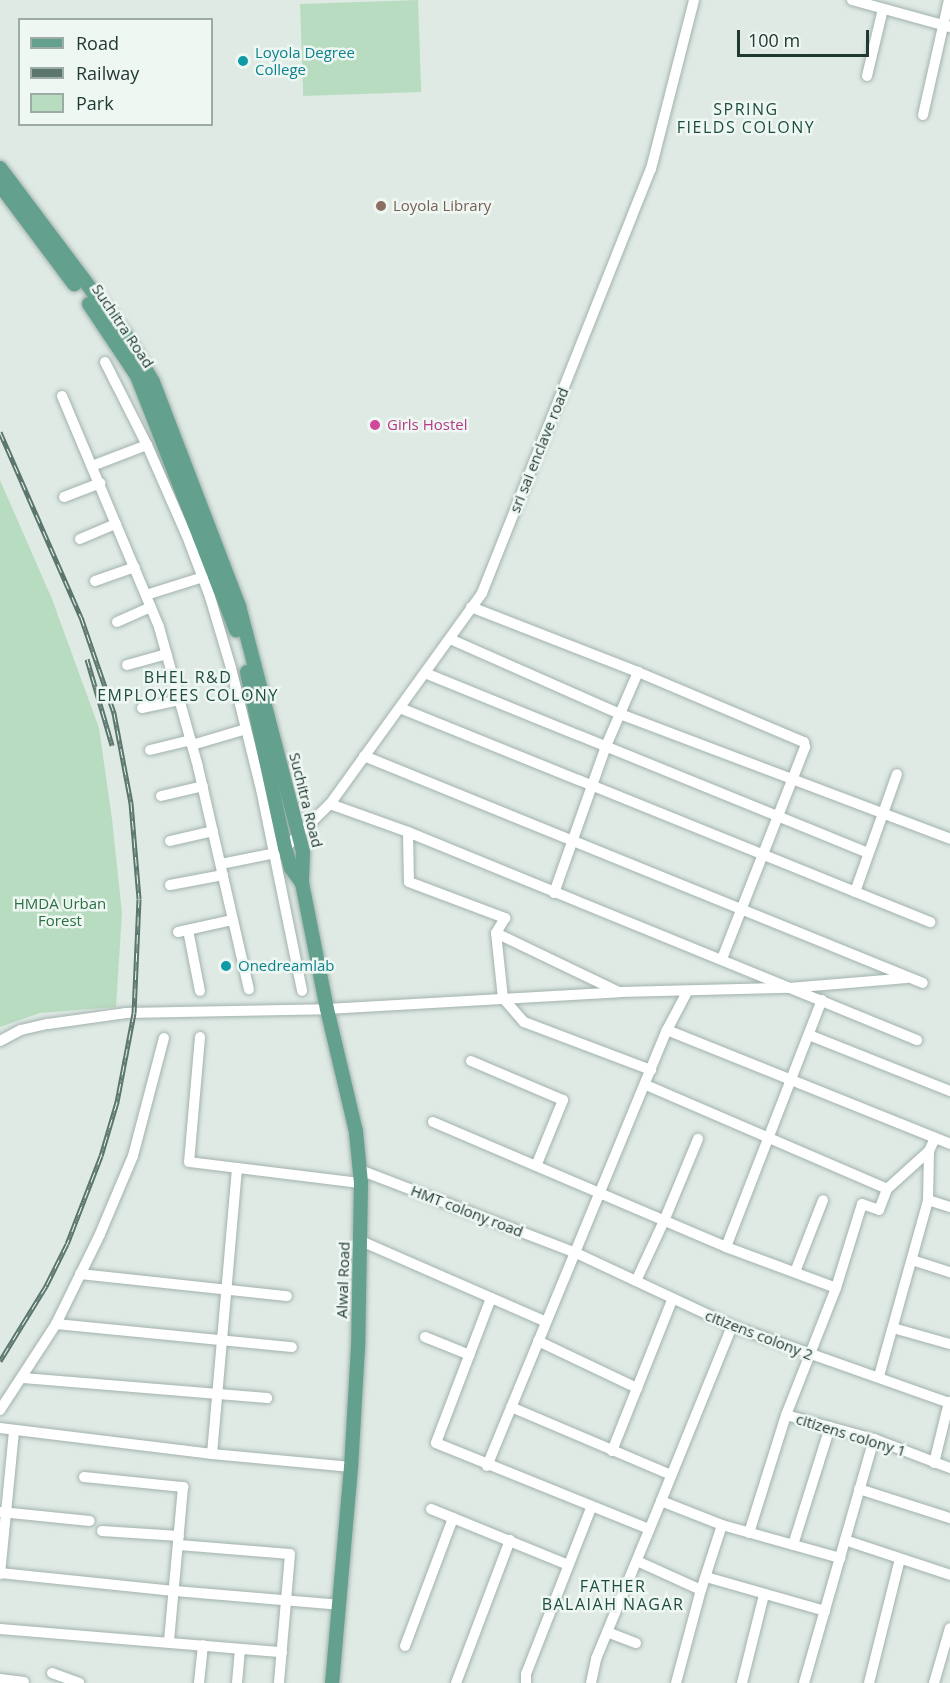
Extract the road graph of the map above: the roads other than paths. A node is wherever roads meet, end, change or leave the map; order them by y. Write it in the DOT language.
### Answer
graph roads {
  1 [pos="694,0"];
  2 [pos="852,0"];
  3 [pos="949,0"];
  4 [pos="883,9"];
  5 [pos="946,26"];
  6 [pos="867,76"];
  7 [pos="923,115"];
  8 [pos="0,168"];
  9 [pos="0,185"];
  10 [pos="102,314"];
  11 [pos="105,362"];
  12 [pos="62,396"];
  13 [pos="147,445"];
  14 [pos="92,466"];
  15 [pos="100,483"];
  16 [pos="64,497"];
  17 [pos="116,524"];
  18 [pos="80,539"];
  19 [pos="135,567"];
  20 [pos="202,577"];
  21 [pos="95,582"];
  22 [pos="146,595"];
  23 [pos="151,607"];
  24 [pos="471,607"];
  25 [pos="117,622"];
  26 [pos="450,639"];
  27 [pos="167,654"];
  28 [pos="127,665"];
  29 [pos="638,672"];
  30 [pos="425,674"];
  31 [pos="180,700"];
  32 [pos="142,708"];
  33 [pos="400,708"];
  34 [pos="620,714"];
  35 [pos="246,729"];
  36 [pos="192,743"];
  37 [pos="606,746"];
  38 [pos="150,750"];
  39 [pos="364,756"];
  40 [pos="897,774"];
  41 [pos="791,780"];
  42 [pos="203,786"];
  43 [pos="594,787"];
  44 [pos="161,796"];
  45 [pos="330,804"];
  46 [pos="881,814"];
  47 [pos="776,816"];
  48 [pos="213,831"];
  49 [pos="408,832"];
  50 [pos="299,836"];
  51 [pos="950,839"];
  52 [pos="573,840"];
  53 [pos="170,841"];
  54 [pos="280,850"];
  55 [pos="868,853"];
  56 [pos="763,856"];
  57 [pos="222,870"];
  58 [pos="302,883"];
  59 [pos="170,885"];
  60 [pos="855,892"];
  61 [pos="554,893"];
  62 [pos="742,907"];
  63 [pos="232,920"];
  64 [pos="930,922"];
  65 [pos="496,933"];
  66 [pos="722,959"];
  67 [pos="907,978"];
  68 [pos="923,983"];
  69 [pos="789,988"];
  70 [pos="249,989"];
  71 [pos="200,991"];
  72 [pos="302,991"];
  73 [pos="620,992"];
  74 [pos="687,992"];
  75 [pos="503,998"];
  76 [pos="822,1000"];
  77 [pos="327,1009"];
  78 [pos="667,1030"];
  79 [pos="809,1035"];
  80 [pos="200,1037"];
  81 [pos="164,1038"];
  82 [pos="917,1040"];
  83 [pos="0,1041"];
  84 [pos="471,1061"];
  85 [pos="651,1070"];
  86 [pos="791,1080"];
  87 [pos="646,1085"];
  88 [pos="950,1091"];
  89 [pos="433,1122"];
  90 [pos="768,1138"];
  91 [pos="935,1138"];
  92 [pos="698,1139"];
  93 [pos="950,1144"];
  94 [pos="929,1151"];
  95 [pos="536,1166"];
  96 [pos="237,1168"];
  97 [pos="361,1177"];
  98 [pos="887,1189"];
  99 [pos="600,1191"];
  100 [pos="824,1200"];
  101 [pos="928,1200"];
  102 [pos="950,1207"];
  103 [pos="664,1221"];
  104 [pos="361,1241"];
  105 [pos="726,1247"];
  106 [pos="574,1252"];
  107 [pos="912,1260"];
  108 [pos="795,1272"];
  109 [pos="950,1272"];
  110 [pos="80,1274"];
  111 [pos="636,1281"];
  112 [pos="836,1288"];
  113 [pos="226,1290"];
  114 [pos="286,1296"];
  115 [pos="491,1298"];
  116 [pos="672,1300"];
  117 [pos="546,1322"];
  118 [pos="56,1324"];
  119 [pos="732,1326"];
  120 [pos="892,1328"];
  121 [pos="425,1337"];
  122 [pos="538,1341"];
  123 [pos="222,1342"];
  124 [pos="950,1344"];
  125 [pos="292,1347"];
  126 [pos="470,1355"];
  127 [pos="810,1355"];
  128 [pos="879,1376"];
  129 [pos="23,1378"];
  130 [pos="637,1388"];
  131 [pos="218,1395"];
  132 [pos="267,1398"];
  133 [pos="949,1402"];
  134 [pos="511,1407"];
  135 [pos="0,1410"];
  136 [pos="786,1415"];
  137 [pos="830,1427"];
  138 [pos="0,1428"];
  139 [pos="14,1431"];
  140 [pos="874,1439"];
  141 [pos="612,1451"];
  142 [pos="212,1454"];
  143 [pos="934,1463"];
  144 [pos="487,1466"];
  145 [pos="351,1467"];
  146 [pos="950,1468"];
  147 [pos="671,1475"];
  148 [pos="84,1477"];
  149 [pos="859,1489"];
  150 [pos="661,1501"];
  151 [pos="591,1508"];
  152 [pos="431,1509"];
  153 [pos="3,1512"];
  154 [pos="453,1518"];
  155 [pos="950,1518"];
  156 [pos="90,1521"];
  157 [pos="722,1525"];
  158 [pos="649,1529"];
  159 [pos="102,1531"];
  160 [pos="749,1533"];
  161 [pos="179,1540"];
  162 [pos="510,1540"];
  163 [pos="845,1540"];
  164 [pos="793,1545"];
  165 [pos="840,1558"];
  166 [pos="900,1559"];
  167 [pos="637,1561"];
  168 [pos="568,1565"];
  169 [pos="0,1573"];
  170 [pos="950,1575"];
  171 [pos="706,1577"];
  172 [pos="701,1590"];
  173 [pos="174,1591"];
  174 [pos="764,1595"];
  175 [pos="285,1601"];
  176 [pos="339,1605"];
  177 [pos="825,1611"];
  178 [pos="950,1628"];
  179 [pos="0,1629"];
  180 [pos="608,1632"];
  181 [pos="169,1641"];
  182 [pos="636,1643"];
  183 [pos="203,1645"];
  184 [pos="405,1646"];
  185 [pos="240,1650"];
  186 [pos="282,1652"];
  187 [pos="52,1673"];
  188 [pos="0,1679"];
  189 [pos="24,1682"];
  190 [pos="76,1682"];
  191 [pos="200,1683"];
  192 [pos="237,1683"];
  193 [pos="279,1683"];
  194 [pos="332,1683"];
  195 [pos="456,1683"];
  196 [pos="526,1683"];
  197 [pos="591,1683"];
  198 [pos="676,1683"];
  199 [pos="742,1683"];
  200 [pos="804,1683"];
  201 [pos="869,1683"];
  202 [pos="934,1683"];
  1 -- 24 [label="street, sri sai enclave road"];
  2 -- 4 [label="street"];
  3 -- 5 [label="street"];
  4 -- 5 [label="street"];
  4 -- 6 [label="street"];
  5 -- 7 [label="street"];
  8 -- 10 [label="main road, Suchitra Road"];
  9 -- 10 [label="main road, Suchitra Road"];
  10 -- 50 [label="main road, Suchitra Road"];
  10 -- 54 [label="main road, Suchitra Road"];
  11 -- 13 [label="street"];
  12 -- 14 [label="street"];
  13 -- 14 [label="street"];
  13 -- 20 [label="street"];
  14 -- 15 [label="street"];
  15 -- 16 [label="street"];
  15 -- 17 [label="street"];
  17 -- 18 [label="street"];
  17 -- 19 [label="street"];
  19 -- 21 [label="street"];
  19 -- 22 [label="street"];
  20 -- 22 [label="street"];
  20 -- 35 [label="street"];
  22 -- 23 [label="street"];
  23 -- 25 [label="street"];
  23 -- 27 [label="street"];
  24 -- 26 [label="street, sri sai enclave road"];
  24 -- 29 [label="street"];
  26 -- 30 [label="street, sri sai enclave road"];
  26 -- 34 [label="street"];
  27 -- 28 [label="street"];
  27 -- 31 [label="street"];
  29 -- 34 [label="street"];
  29 -- 41 [label="street"];
  30 -- 33 [label="street, sri sai enclave road"];
  30 -- 37 [label="street"];
  31 -- 32 [label="street"];
  31 -- 36 [label="street"];
  33 -- 39 [label="street, sri sai enclave road"];
  33 -- 43 [label="street"];
  34 -- 37 [label="street"];
  34 -- 41 [label="street"];
  35 -- 36 [label="street"];
  35 -- 54 [label="street"];
  36 -- 38 [label="street"];
  36 -- 42 [label="street"];
  37 -- 43 [label="street"];
  37 -- 47 [label="street"];
  39 -- 45 [label="street, sri sai enclave road"];
  39 -- 52 [label="street"];
  40 -- 46 [label="street"];
  41 -- 46 [label="street"];
  41 -- 47 [label="street"];
  42 -- 44 [label="street"];
  42 -- 48 [label="street"];
  43 -- 52 [label="street"];
  43 -- 56 [label="street"];
  45 -- 49 [label="street"];
  45 -- 50 [label="street, sri sai enclave road"];
  46 -- 51 [label="street"];
  46 -- 55 [label="street"];
  47 -- 55 [label="street"];
  47 -- 56 [label="street"];
  48 -- 53 [label="street"];
  48 -- 57 [label="street"];
  49 -- 61 [label="street"];
  49 -- 65 [label="street"];
  50 -- 54 [label="street, sri sai enclave road"];
  50 -- 58 [label="main road, Suchitra Road"];
  52 -- 61 [label="street"];
  52 -- 62 [label="street"];
  54 -- 57 [label="street"];
  54 -- 58 [label="main road, Suchitra Road"];
  54 -- 72 [label="street"];
  55 -- 60 [label="street"];
  56 -- 60 [label="street"];
  56 -- 62 [label="street"];
  57 -- 59 [label="street"];
  57 -- 63 [label="street"];
  58 -- 77 [label="main road, Alwal Road"];
  60 -- 64 [label="street"];
  61 -- 66 [label="street"];
  62 -- 66 [label="street"];
  62 -- 67 [label="street"];
  63 -- 70 [label="street"];
  63 -- 71 [label="street"];
  65 -- 73 [label="street"];
  65 -- 75 [label="street"];
  66 -- 69 [label="street"];
  67 -- 68 [label="street"];
  67 -- 69 [label="street"];
  69 -- 74 [label="street"];
  69 -- 76 [label="street"];
  73 -- 74 [label="street"];
  73 -- 75 [label="street"];
  74 -- 78 [label="street"];
  75 -- 77 [label="street"];
  75 -- 85 [label="street"];
  76 -- 79 [label="street"];
  76 -- 82 [label="street"];
  77 -- 83 [label="street"];
  77 -- 97 [label="main road, Alwal Road"];
  78 -- 85 [label="street"];
  78 -- 86 [label="street"];
  79 -- 86 [label="street"];
  79 -- 88 [label="street"];
  80 -- 96 [label="street, HMT colony road"];
  81 -- 110 [label="street"];
  84 -- 95 [label="street"];
  85 -- 87 [label="street"];
  86 -- 90 [label="street"];
  86 -- 91 [label="street"];
  87 -- 90 [label="street"];
  87 -- 99 [label="street"];
  89 -- 95 [label="street"];
  90 -- 98 [label="street"];
  90 -- 105 [label="street"];
  91 -- 93 [label="street"];
  91 -- 94 [label="street"];
  92 -- 103 [label="street"];
  94 -- 98 [label="street"];
  94 -- 101 [label="street"];
  95 -- 99 [label="street"];
  96 -- 97 [label="street, HMT colony road"];
  96 -- 113 [label="street"];
  97 -- 104 [label="main road, Alwal Road"];
  97 -- 106 [label="street, HMT colony road"];
  98 -- 112 [label="street, citizens colony 1"];
  99 -- 103 [label="street"];
  99 -- 106 [label="street"];
  100 -- 108 [label="street"];
  101 -- 102 [label="street"];
  101 -- 107 [label="street"];
  103 -- 105 [label="street"];
  103 -- 111 [label="street"];
  104 -- 115 [label="street"];
  104 -- 145 [label="main road, Alwal Road"];
  105 -- 108 [label="street"];
  106 -- 111 [label="street, citizens colony 2"];
  106 -- 117 [label="street"];
  107 -- 109 [label="street"];
  107 -- 120 [label="street"];
  108 -- 112 [label="street"];
  110 -- 113 [label="street"];
  110 -- 118 [label="street"];
  111 -- 116 [label="street, citizens colony 2"];
  112 -- 127 [label="street, citizens colony 1"];
  113 -- 114 [label="street"];
  113 -- 123 [label="street"];
  115 -- 117 [label="street"];
  115 -- 126 [label="street"];
  116 -- 119 [label="street, citizens colony 2"];
  116 -- 130 [label="street"];
  117 -- 122 [label="street"];
  118 -- 123 [label="street"];
  118 -- 129 [label="street"];
  119 -- 127 [label="street, citizens colony 2"];
  119 -- 147 [label="street"];
  120 -- 124 [label="street"];
  120 -- 128 [label="street"];
  121 -- 126 [label="street"];
  122 -- 130 [label="street"];
  122 -- 134 [label="street"];
  123 -- 125 [label="street"];
  123 -- 131 [label="street"];
  126 -- 144 [label="street"];
  127 -- 128 [label="street, citizens colony 2"];
  127 -- 136 [label="street, citizens colony 1"];
  128 -- 133 [label="street, citizens colony 2"];
  129 -- 131 [label="street"];
  129 -- 135 [label="street"];
  130 -- 141 [label="street"];
  131 -- 132 [label="street"];
  131 -- 142 [label="street"];
  133 -- 143 [label="street"];
  134 -- 141 [label="street"];
  134 -- 144 [label="street"];
  136 -- 137 [label="street, citizens colony 1"];
  136 -- 160 [label="street, citizens colony 1"];
  137 -- 140 [label="street, citizens colony 1"];
  137 -- 164 [label="street"];
  138 -- 139 [label="street"];
  139 -- 142 [label="street"];
  139 -- 153 [label="street"];
  140 -- 143 [label="street, citizens colony 1"];
  140 -- 149 [label="street"];
  141 -- 147 [label="street"];
  142 -- 145 [label="street"];
  143 -- 146 [label="street, citizens colony 1"];
  144 -- 151 [label="street"];
  145 -- 176 [label="main road, Alwal Road"];
  147 -- 150 [label="street"];
  148 -- 161 [label="street"];
  149 -- 155 [label="street"];
  149 -- 163 [label="street"];
  150 -- 157 [label="street"];
  150 -- 158 [label="street"];
  151 -- 158 [label="street"];
  151 -- 168 [label="street"];
  152 -- 154 [label="street"];
  153 -- 156 [label="street"];
  153 -- 169 [label="street"];
  154 -- 162 [label="street"];
  154 -- 184 [label="street"];
  157 -- 160 [label="street"];
  157 -- 171 [label="street"];
  158 -- 167 [label="street"];
  159 -- 161 [label="street"];
  160 -- 164 [label="street"];
  161 -- 173 [label="street"];
  161 -- 175 [label="street"];
  162 -- 168 [label="street"];
  162 -- 195 [label="street"];
  163 -- 165 [label="street"];
  163 -- 166 [label="street"];
  164 -- 165 [label="street"];
  165 -- 177 [label="street"];
  166 -- 170 [label="street"];
  166 -- 201 [label="street"];
  167 -- 172 [label="street"];
  167 -- 180 [label="street"];
  168 -- 196 [label="street"];
  169 -- 173 [label="street"];
  171 -- 172 [label="street"];
  171 -- 174 [label="street"];
  172 -- 198 [label="street"];
  173 -- 175 [label="street"];
  173 -- 181 [label="street"];
  174 -- 177 [label="street"];
  174 -- 199 [label="street"];
  175 -- 176 [label="street"];
  175 -- 186 [label="street"];
  176 -- 194 [label="main road, Alwal Road"];
  177 -- 200 [label="street"];
  178 -- 202 [label="street"];
  179 -- 181 [label="street"];
  180 -- 182 [label="street"];
  180 -- 197 [label="street"];
  181 -- 183 [label="street"];
  183 -- 185 [label="street"];
  183 -- 191 [label="street"];
  185 -- 186 [label="street"];
  185 -- 192 [label="street"];
  186 -- 193 [label="street"];
  187 -- 190 [label="street"];
  188 -- 189 [label="street"];
}
